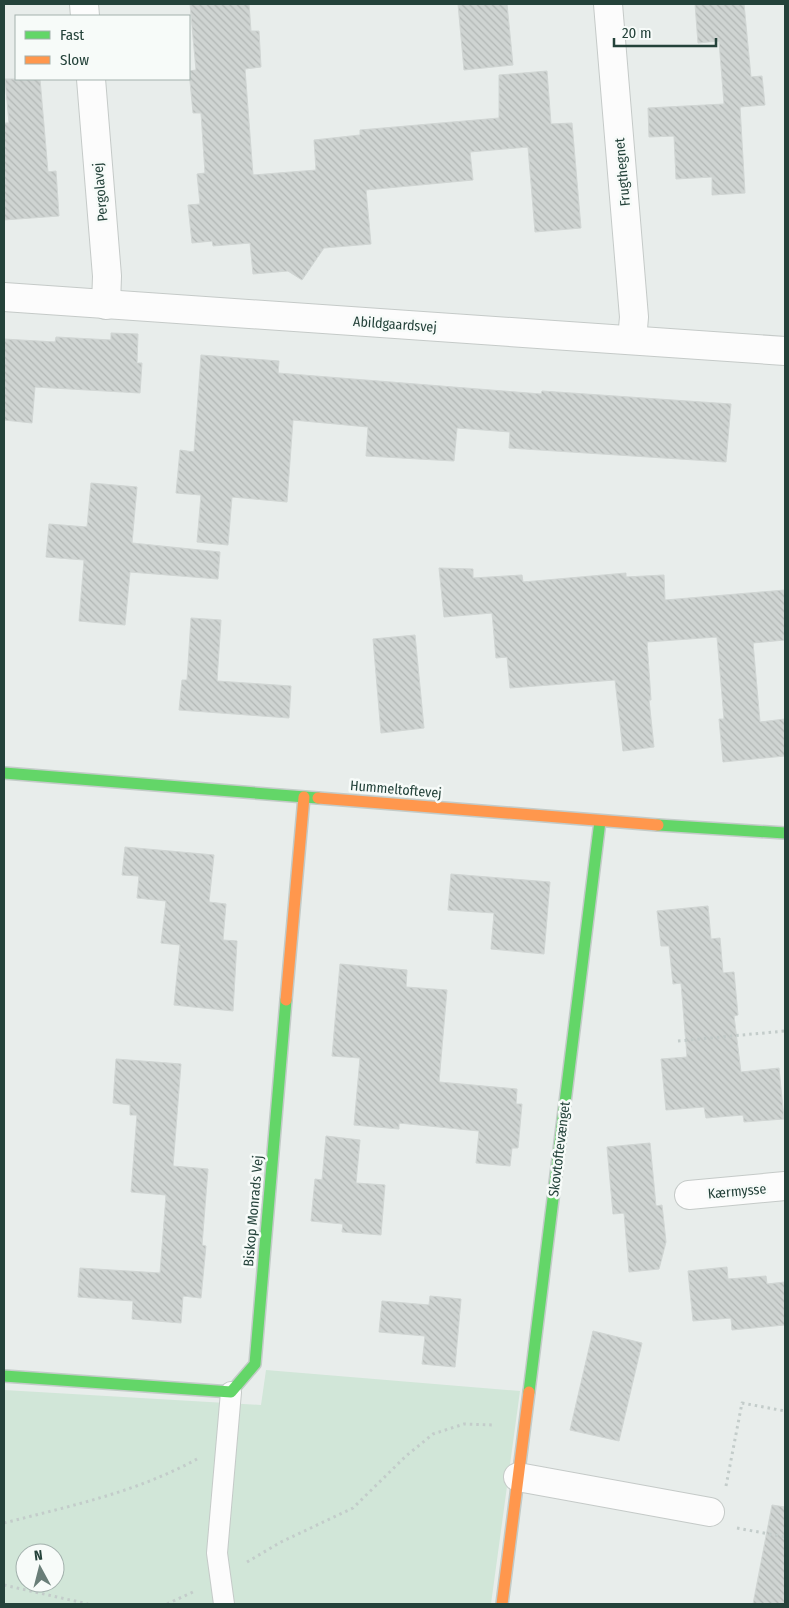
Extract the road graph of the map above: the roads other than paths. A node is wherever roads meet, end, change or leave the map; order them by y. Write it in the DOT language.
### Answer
graph roads {
  1 [pos="608,4"];
  2 [pos="90,80"];
  3 [pos="4,297"];
  4 [pos="106,304"];
  5 [pos="632,340"];
  6 [pos="785,351"];
  7 [pos="4,773"];
  8 [pos="304,797"];
  9 [pos="600,820"];
  10 [pos="785,833"];
  11 [pos="785,1186"];
  12 [pos="689,1195"];
  13 [pos="4,1376"];
  14 [pos="231,1392"];
  15 [pos="518,1477"];
  16 [pos="710,1512"];
  17 [pos="224,1604"];
  18 [pos="502,1604"];
  1 -- 5 [label="street, Frugthegnet"];
  2 -- 4 [label="street, Pergolavej"];
  3 -- 4 [label="street, Abildgaardsvej"];
  4 -- 5 [label="street, Abildgaardsvej"];
  5 -- 6 [label="street, Abildgaardsvej"];
  7 -- 8 [label="street, Hummeltoftevej"];
  8 -- 9 [label="street, Hummeltoftevej"];
  8 -- 14 [label="street, Biskop Monrads Vej"];
  9 -- 10 [label="street, Hummeltoftevej"];
  9 -- 15 [label="street, Skovtoftevænget"];
  11 -- 12 [label="street, Kærmysse"];
  13 -- 14 [label="street"];
  14 -- 17 [label="lane"];
  15 -- 16 [label="street"];
  15 -- 18 [label="street, Skovtoftevænget"];
}
